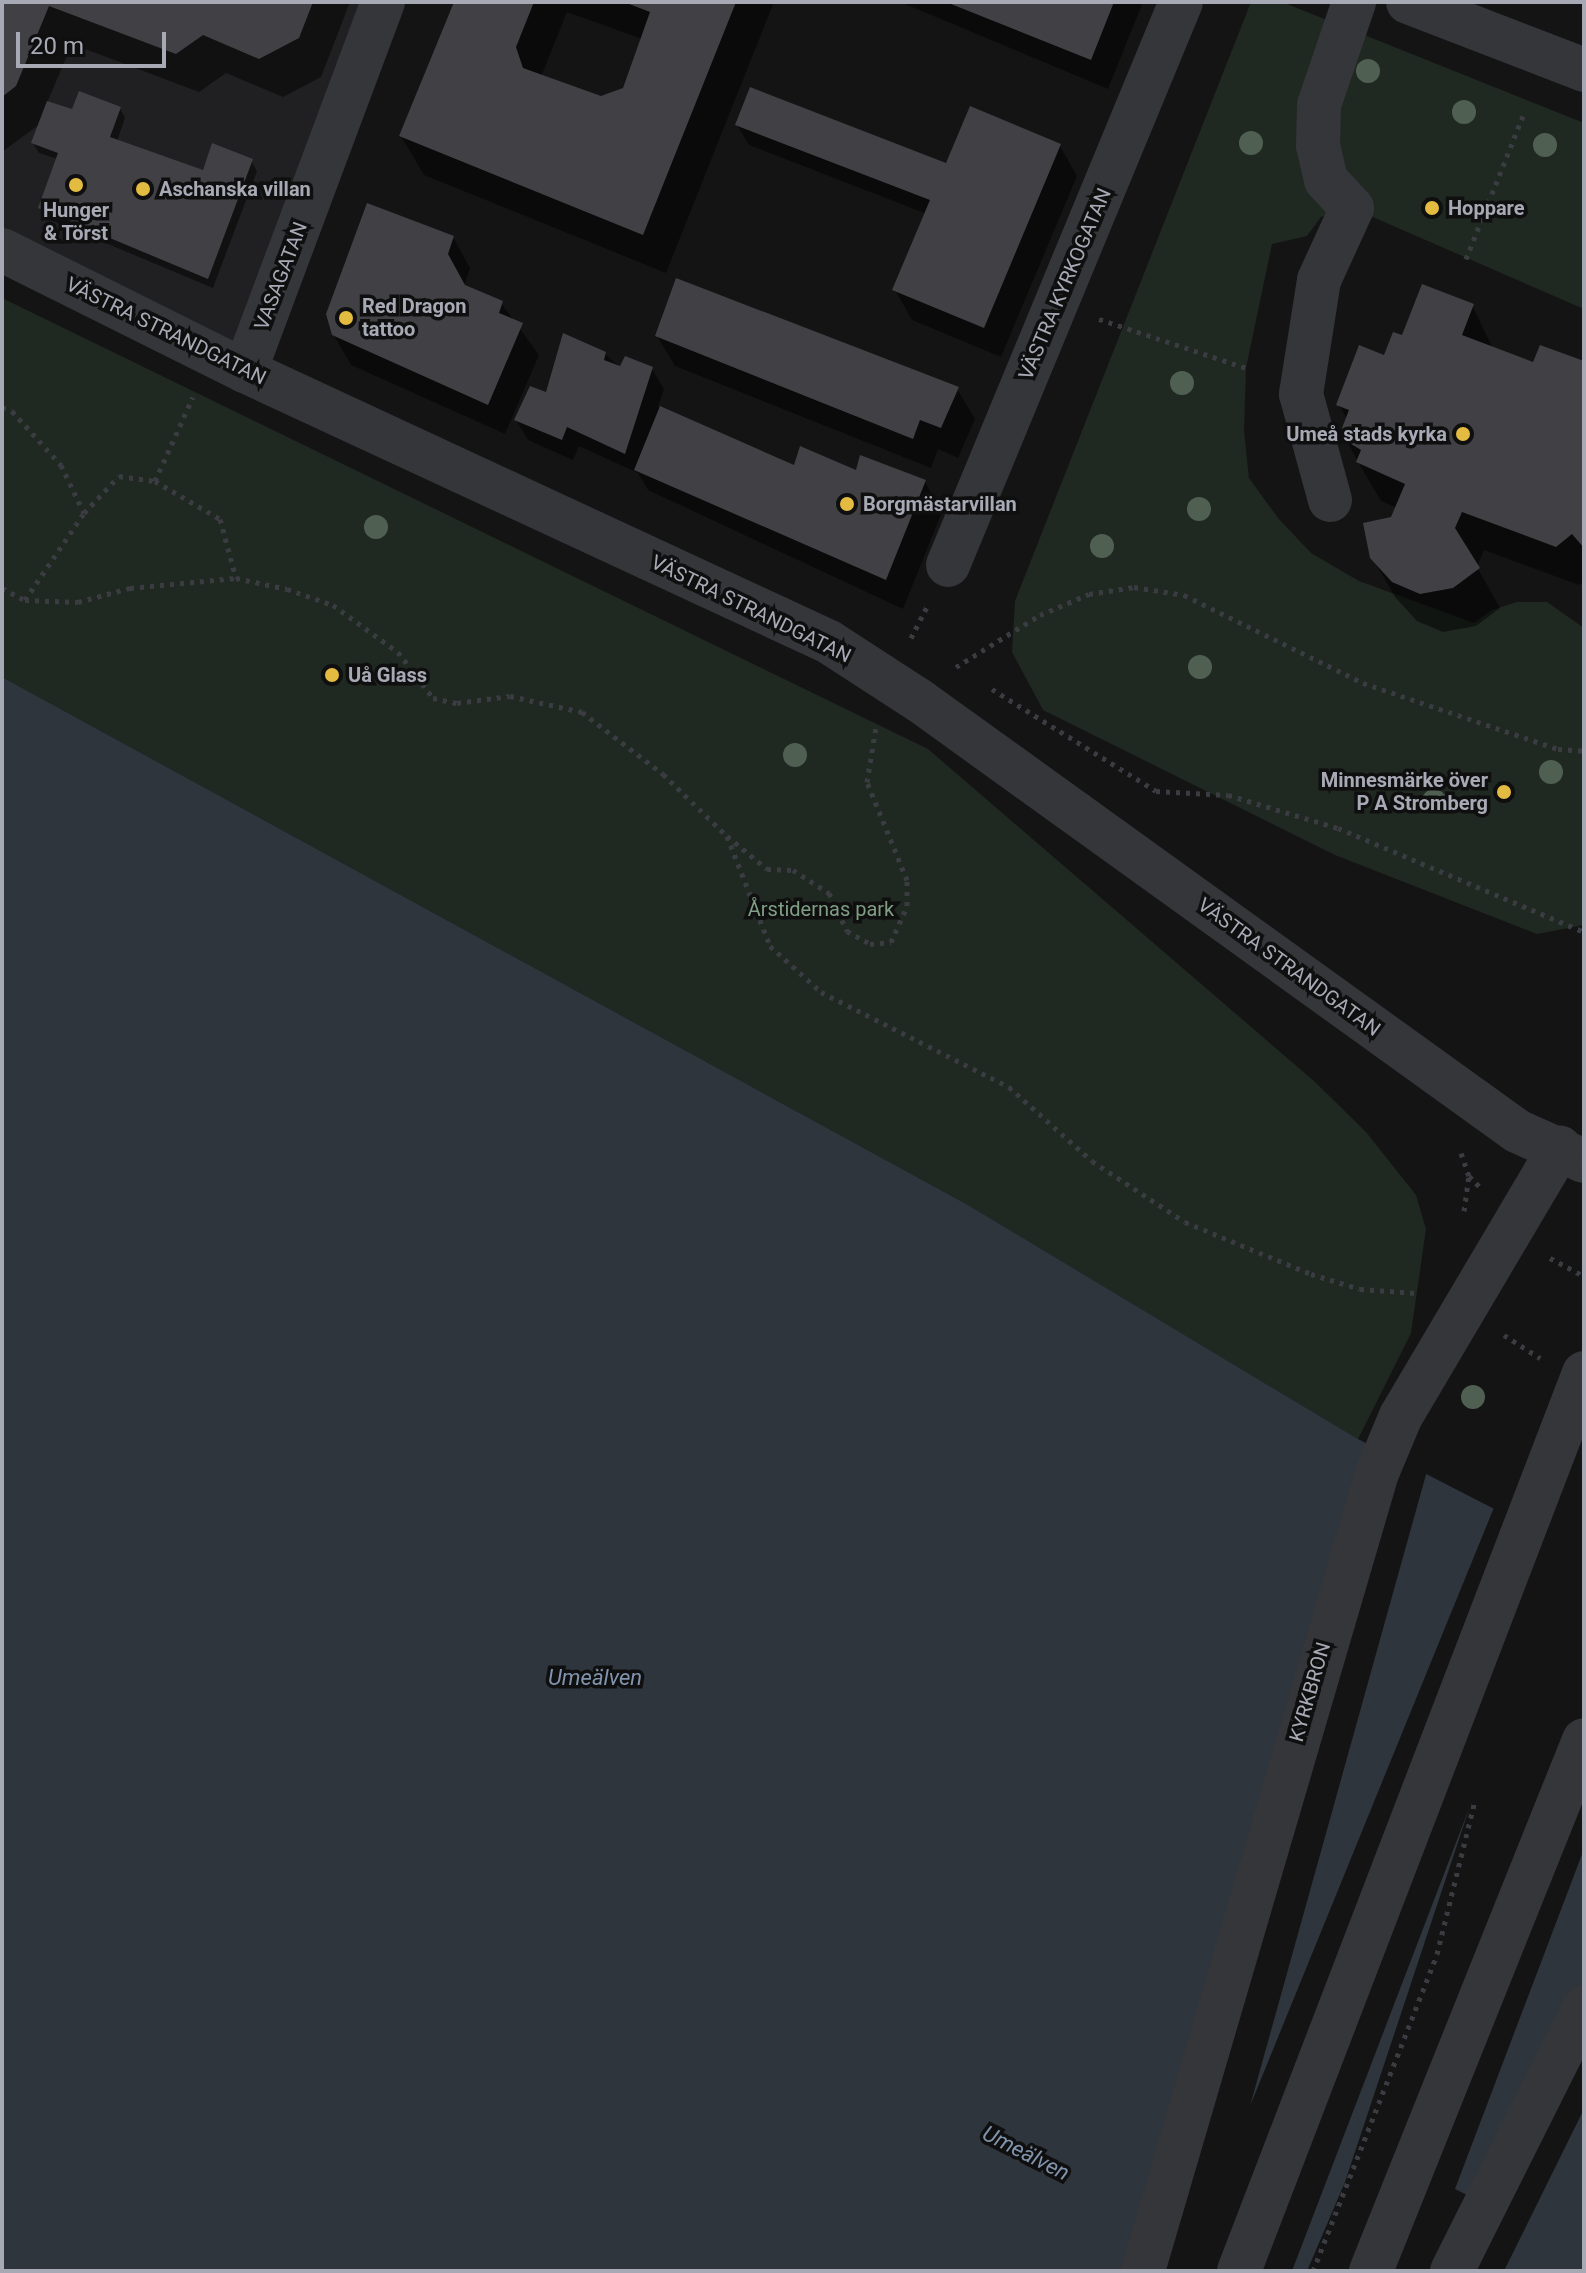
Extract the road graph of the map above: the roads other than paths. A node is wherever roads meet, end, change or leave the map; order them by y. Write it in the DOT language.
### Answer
graph roads {
  1 [pos="383,2"];
  2 [pos="1181,2"];
  3 [pos="1354,2"];
  4 [pos="1408,2"];
  5 [pos="1584,70"];
  6 [pos="2,250"];
  7 [pos="245,371"];
  8 [pos="1330,500"];
  9 [pos="948,565"];
  10 [pos="1572,1154"];
  11 [pos="1565,1367"];
  12 [pos="1584,1740"];
  13 [pos="1584,2007"];
  14 [pos="1143,2271"];
  15 [pos="1239,2271"];
  16 [pos="1371,2271"];
  17 [pos="1452,2271"];
  1 -- 7 [label="street, VASAGATAN"];
  2 -- 9 [label="street, VÄSTRA KYRKOGATAN"];
  3 -- 8 [label="street"];
  4 -- 5 [label="street"];
  6 -- 7 [label="street, VÄSTRA STRANDGATAN"];
  7 -- 10 [label="street, VÄSTRA STRANDGATAN"];
  10 -- 14 [label="street, KYRKBRON"];
  11 -- 15 [label="street, bridge"];
  12 -- 16 [label="street"];
  13 -- 17 [label="street"];
}
